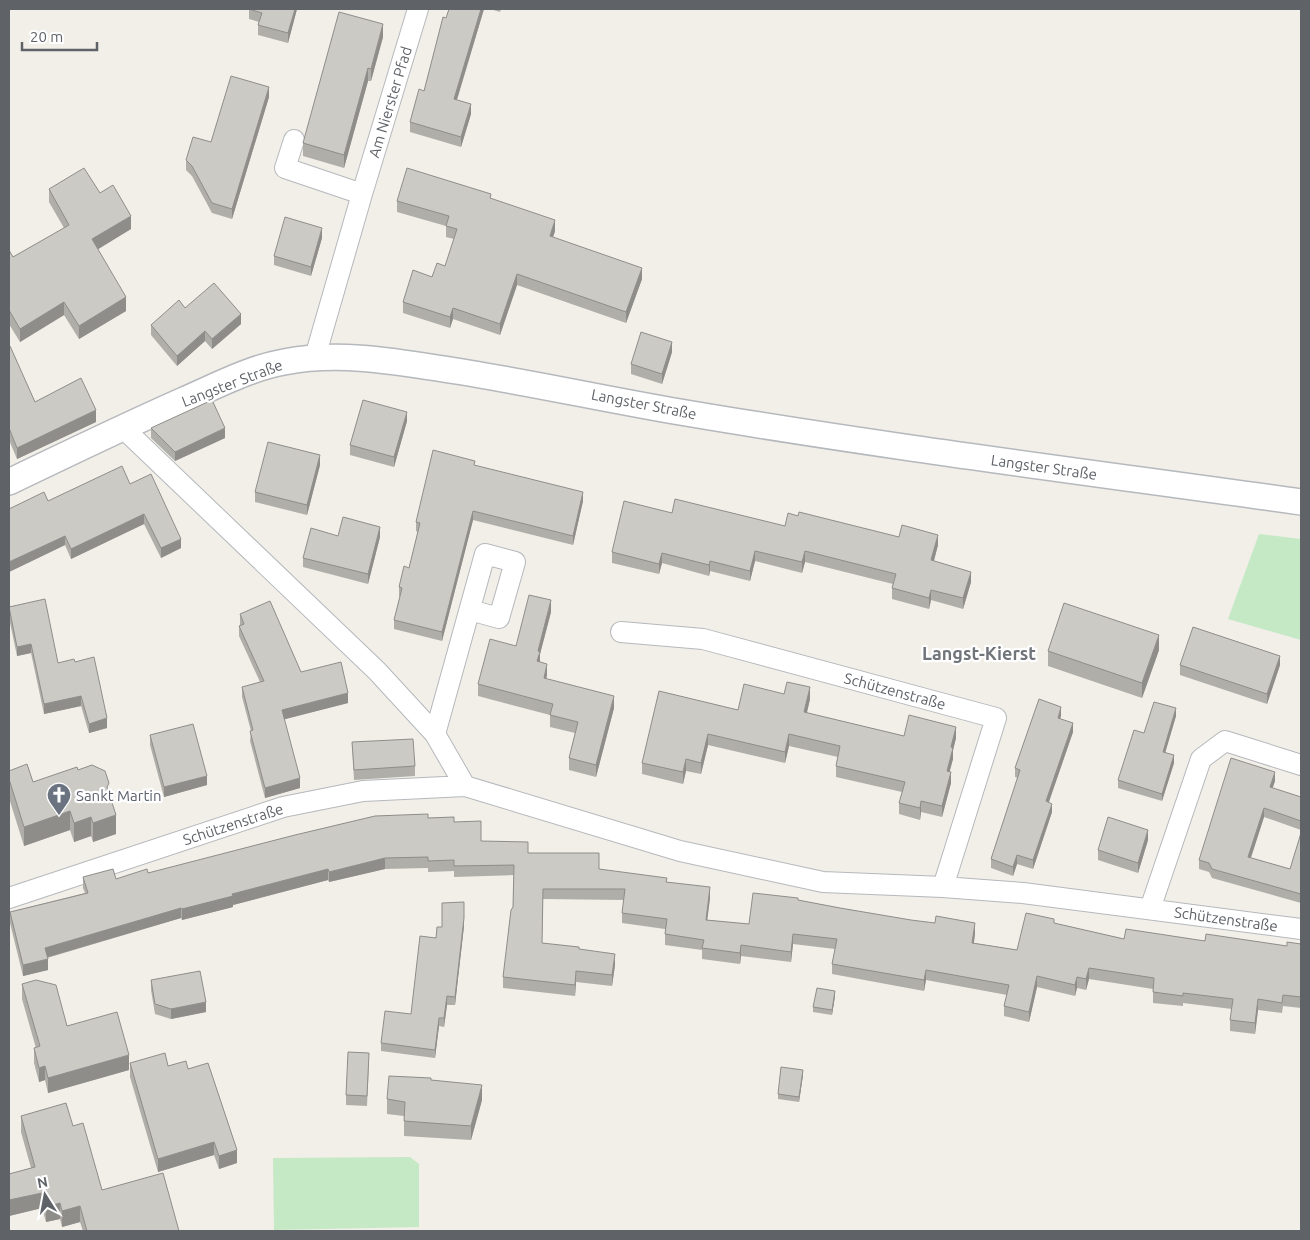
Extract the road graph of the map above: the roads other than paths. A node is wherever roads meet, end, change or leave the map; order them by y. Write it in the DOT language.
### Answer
graph roads {
  1 [pos="418,9"];
  2 [pos="294,140"];
  3 [pos="362,194"];
  4 [pos="315,357"];
  5 [pos="123,428"];
  6 [pos="9,482"];
  7 [pos="1301,502"];
  8 [pos="470,610"];
  9 [pos="621,632"];
  10 [pos="435,734"];
  11 [pos="1301,765"];
  12 [pos="465,786"];
  13 [pos="943,887"];
  14 [pos="9,898"];
  15 [pos="1150,909"];
  16 [pos="1301,930"];
  1 -- 3 [label="street, Am Nierster Pfad"];
  2 -- 3 [label="street"];
  3 -- 4 [label="street, Am Nierster Pfad"];
  4 -- 5 [label="street, Langster Straße"];
  4 -- 7 [label="street, Langster Straße"];
  5 -- 6 [label="street, Langster Straße"];
  5 -- 10 [label="street"];
  8 -- 10 [label="street"];
  9 -- 13 [label="street, Schützenstraße"];
  10 -- 12 [label="street"];
  11 -- 15 [label="street, Schützenstraße"];
  12 -- 13 [label="street, Schützenstraße"];
  12 -- 14 [label="street, Schützenstraße"];
  13 -- 15 [label="street, Schützenstraße"];
  15 -- 16 [label="street, Schützenstraße"];
}
